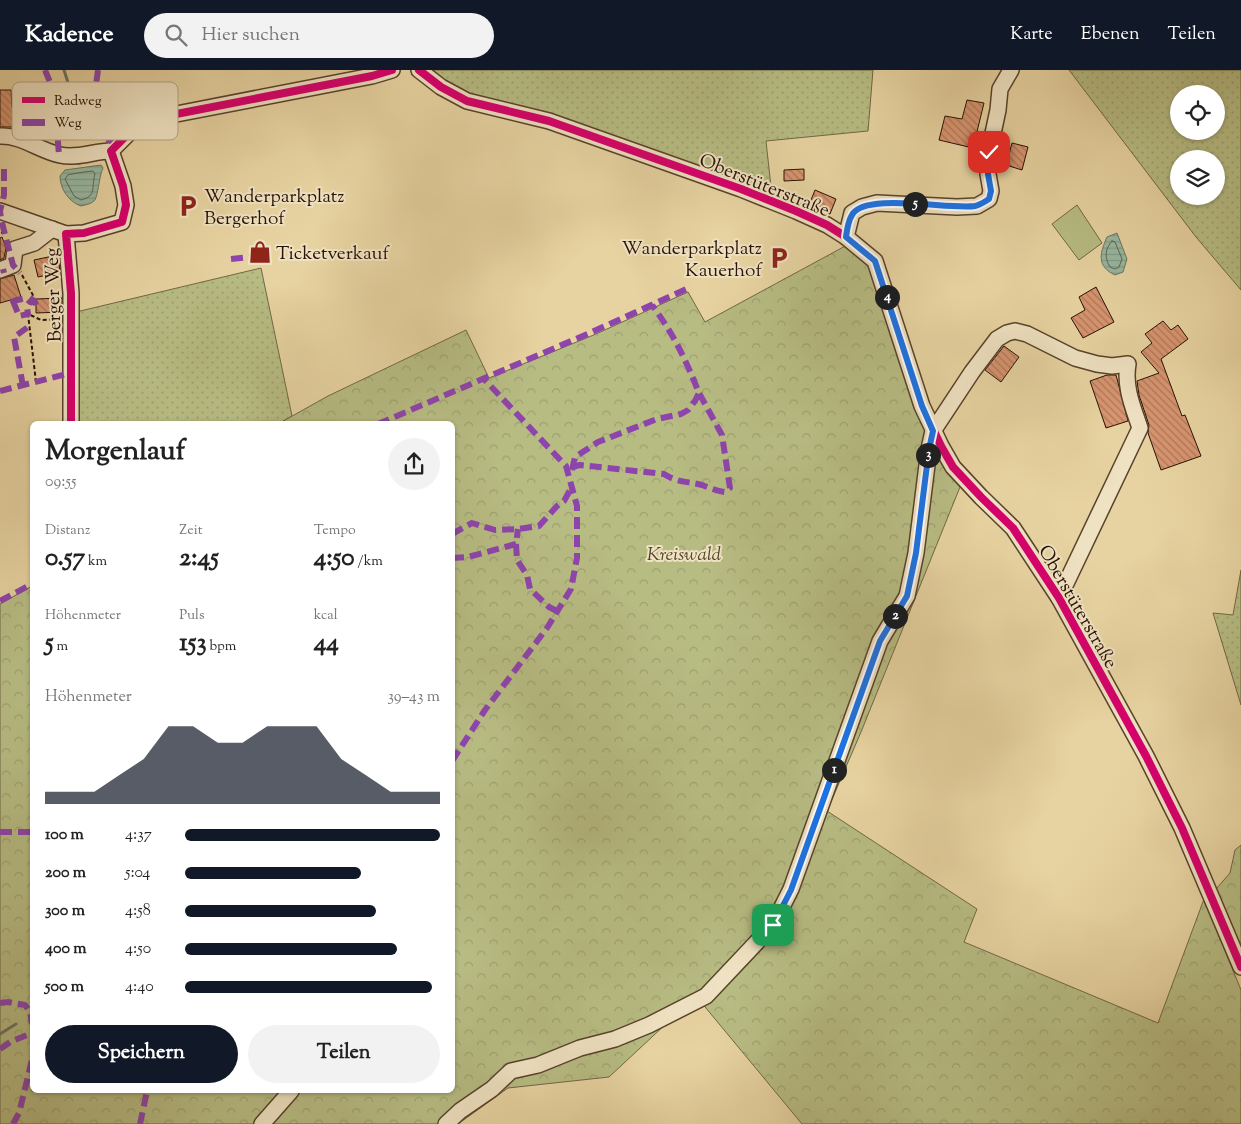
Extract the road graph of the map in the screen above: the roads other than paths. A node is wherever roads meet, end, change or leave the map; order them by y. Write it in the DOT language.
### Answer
graph roads {
  1 [pos="392,70"];
  2 [pos="419,70"];
  3 [pos="1011,70"];
  4 [pos="178,114"];
  5 [pos="19,140"];
  6 [pos="122,140"];
  7 [pos="110,151"];
  8 [pos="0,211"];
  9 [pos="59,232"];
  10 [pos="846,237"];
  11 [pos="0,270"];
  12 [pos="71,421"];
  13 [pos="933,431"];
  14 [pos="1059,598"];
  15 [pos="1241,967"];
  16 [pos="289,1093"];
  17 [pos="262,1124"];
  18 [pos="446,1124"];
  1 -- 4 [label="street"];
  2 -- 10 [label="street, Oberstüterstraße"];
  3 -- 10 [label="street"];
  5 -- 7 [label="street"];
  6 -- 7 [label="street"];
  7 -- 9 [label="street, Berger Weg"];
  8 -- 9 [label="street, Berger Weg"];
  9 -- 11 [label="street"];
  9 -- 12 [label="street, Berger Weg"];
  10 -- 13 [label="street, Oberstüterstraße"];
  13 -- 14 [label="street, Oberstüterstraße"];
  13 -- 14 [label="street"];
  13 -- 18 [label="street"];
  14 -- 15 [label="street, Oberstüterstraße"];
  16 -- 17 [label="street"];
}
